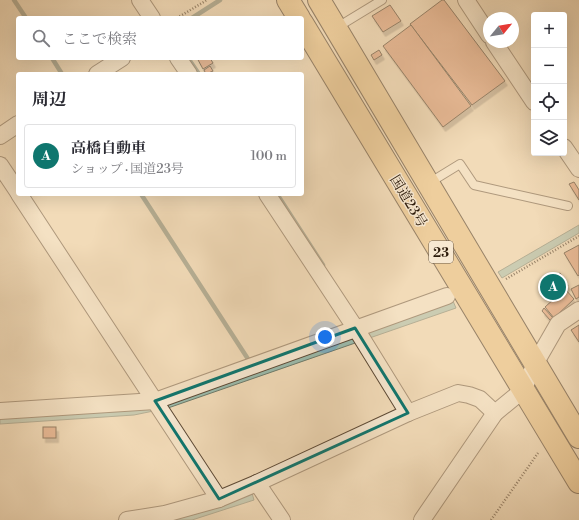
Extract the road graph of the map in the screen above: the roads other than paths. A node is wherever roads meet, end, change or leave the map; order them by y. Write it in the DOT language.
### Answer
graph roads {
  1 [pos="140,0"];
  2 [pos="288,0"];
  3 [pos="319,0"];
  4 [pos="382,0"];
  5 [pos="466,0"];
  6 [pos="151,16"];
  7 [pos="298,16"];
  8 [pos="304,26"];
  9 [pos="483,26"];
  10 [pos="336,28"];
  11 [pos="498,48"];
  12 [pos="119,60"];
  13 [pos="179,60"];
  14 [pos="100,72"];
  15 [pos="188,72"];
  16 [pos="531,98"];
  17 [pos="16,125"];
  18 [pos="0,136"];
  19 [pos="567,151"];
  20 [pos="0,165"];
  21 [pos="579,169"];
  22 [pos="428,183"];
  23 [pos="16,189"];
  24 [pos="21,196"];
  25 [pos="268,196"];
  26 [pos="568,206"];
  27 [pos="447,296"];
  28 [pos="579,310"];
  29 [pos="359,334"];
  30 [pos="535,364"];
  31 [pos="524,390"];
  32 [pos="158,405"];
  33 [pos="0,411"];
  34 [pos="408,413"];
  35 [pos="495,413"];
  36 [pos="579,437"];
  37 [pos="579,482"];
  38 [pos="257,483"];
  39 [pos="219,498"];
  40 [pos="127,520"];
  41 [pos="282,520"];
  42 [pos="422,520"];
  1 -- 6 [label="street"];
  2 -- 7 [label="highway"];
  3 -- 10 [label="highway, 国道23号 / 23"];
  4 -- 10 [label="lane"];
  5 -- 9 [label="street"];
  8 -- 31 [label="highway, 国道23号 / 23"];
  10 -- 22 [label="highway, 国道23号 / 23"];
  11 -- 16 [label="street"];
  12 -- 14 [label="street"];
  13 -- 15 [label="street"];
  17 -- 18 [label="street"];
  19 -- 21 [label="street"];
  20 -- 23 [label="street"];
  22 -- 26 [label="lane"];
  22 -- 30 [label="highway, 国道23号 / 23"];
  24 -- 32 [label="street"];
  25 -- 29 [label="street"];
  27 -- 29 [label="street"];
  28 -- 30 [label="street"];
  29 -- 32 [label="street"];
  29 -- 34 [label="street"];
  30 -- 31 [label="street"];
  30 -- 36 [label="highway, 国道23号 / 23"];
  31 -- 35 [label="street"];
  31 -- 37 [label="highway, 国道23号 / 23"];
  32 -- 33 [label="street"];
  32 -- 39 [label="street"];
  34 -- 35 [label="street"];
  34 -- 38 [label="street"];
  35 -- 42 [label="street"];
  38 -- 39 [label="street"];
  38 -- 41 [label="street"];
  39 -- 40 [label="street"];
}
